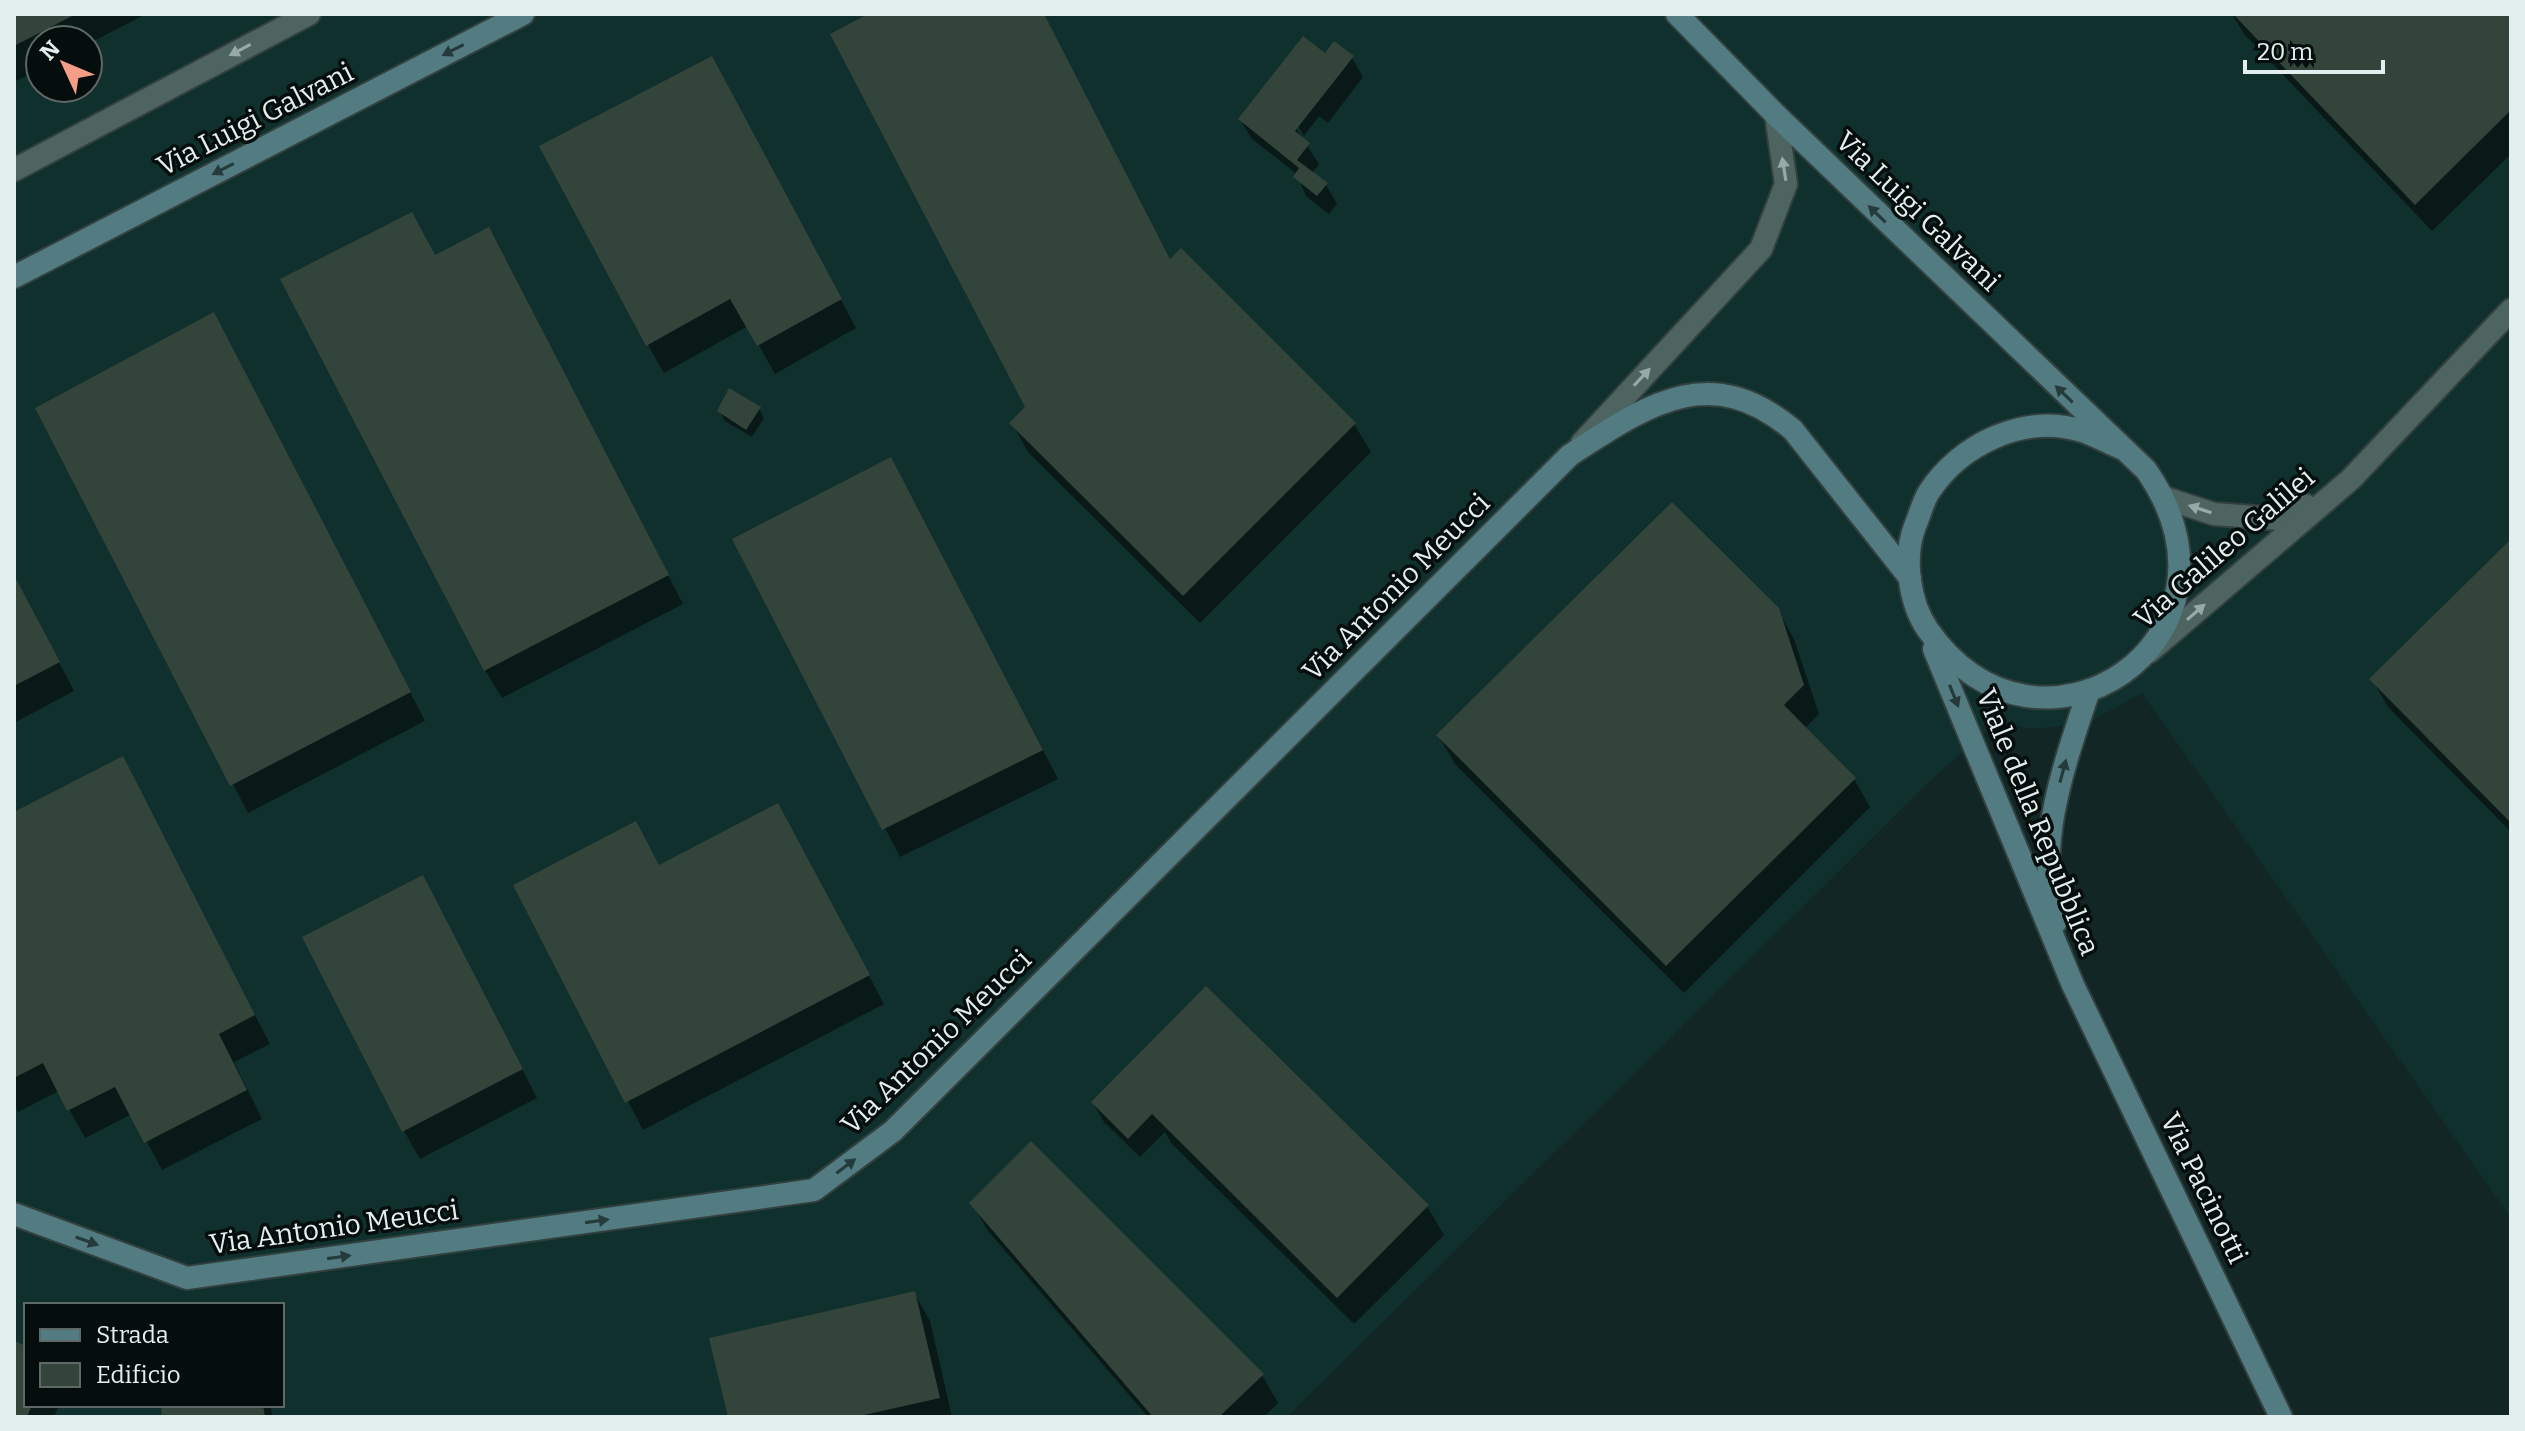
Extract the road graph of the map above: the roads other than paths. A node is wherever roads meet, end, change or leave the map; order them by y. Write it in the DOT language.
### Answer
graph roads {
  1 [pos="309,14"];
  2 [pos="523,14"];
  3 [pos="1677,14"];
  4 [pos="1776,115"];
  5 [pos="14,170"];
  6 [pos="14,277"];
  7 [pos="2511,310"];
  8 [pos="2121,448"];
  9 [pos="1570,455"];
  10 [pos="2351,479"];
  11 [pos="2165,498"];
  12 [pos="1910,578"];
  13 [pos="1924,624"];
  14 [pos="2137,663"];
  15 [pos="2089,690"];
  16 [pos="2073,985"];
  17 [pos="14,1214"];
  18 [pos="2281,1417"];
  1 -- 5 [label="street, one-way"];
  2 -- 6 [label="main road, Via Luigi Galvani, one-way"];
  3 -- 4 [label="main road, Via Luigi Galvani"];
  8 -- 4 [label="main road, Via Luigi Galvani, one-way"];
  9 -- 4 [label="street, Via Antonio Meucci, one-way"];
  7 -- 10 [label="street, Via Galileo Galilei"];
  8 -- 11 [label="main road, Viale della Repubblica"];
  8 -- 12 [label="main road, Viale della Repubblica"];
  9 -- 12 [label="main road, Via Antonio Meucci"];
  17 -- 9 [label="main road, Via Antonio Meucci, one-way"];
  10 -- 11 [label="street, Via Galileo Galilei, one-way"];
  14 -- 10 [label="street, Via Galileo Galilei, one-way"];
  11 -- 14 [label="main road, Viale della Repubblica"];
  12 -- 13 [label="main road, Viale della Repubblica"];
  13 -- 15 [label="main road, Viale della Repubblica"];
  13 -- 16 [label="main road, Viale della Repubblica, one-way"];
  14 -- 15 [label="main road, Viale della Repubblica"];
  16 -- 15 [label="main road, Viale della Repubblica, one-way"];
  16 -- 18 [label="main road, Via Pacinotti"];
}
